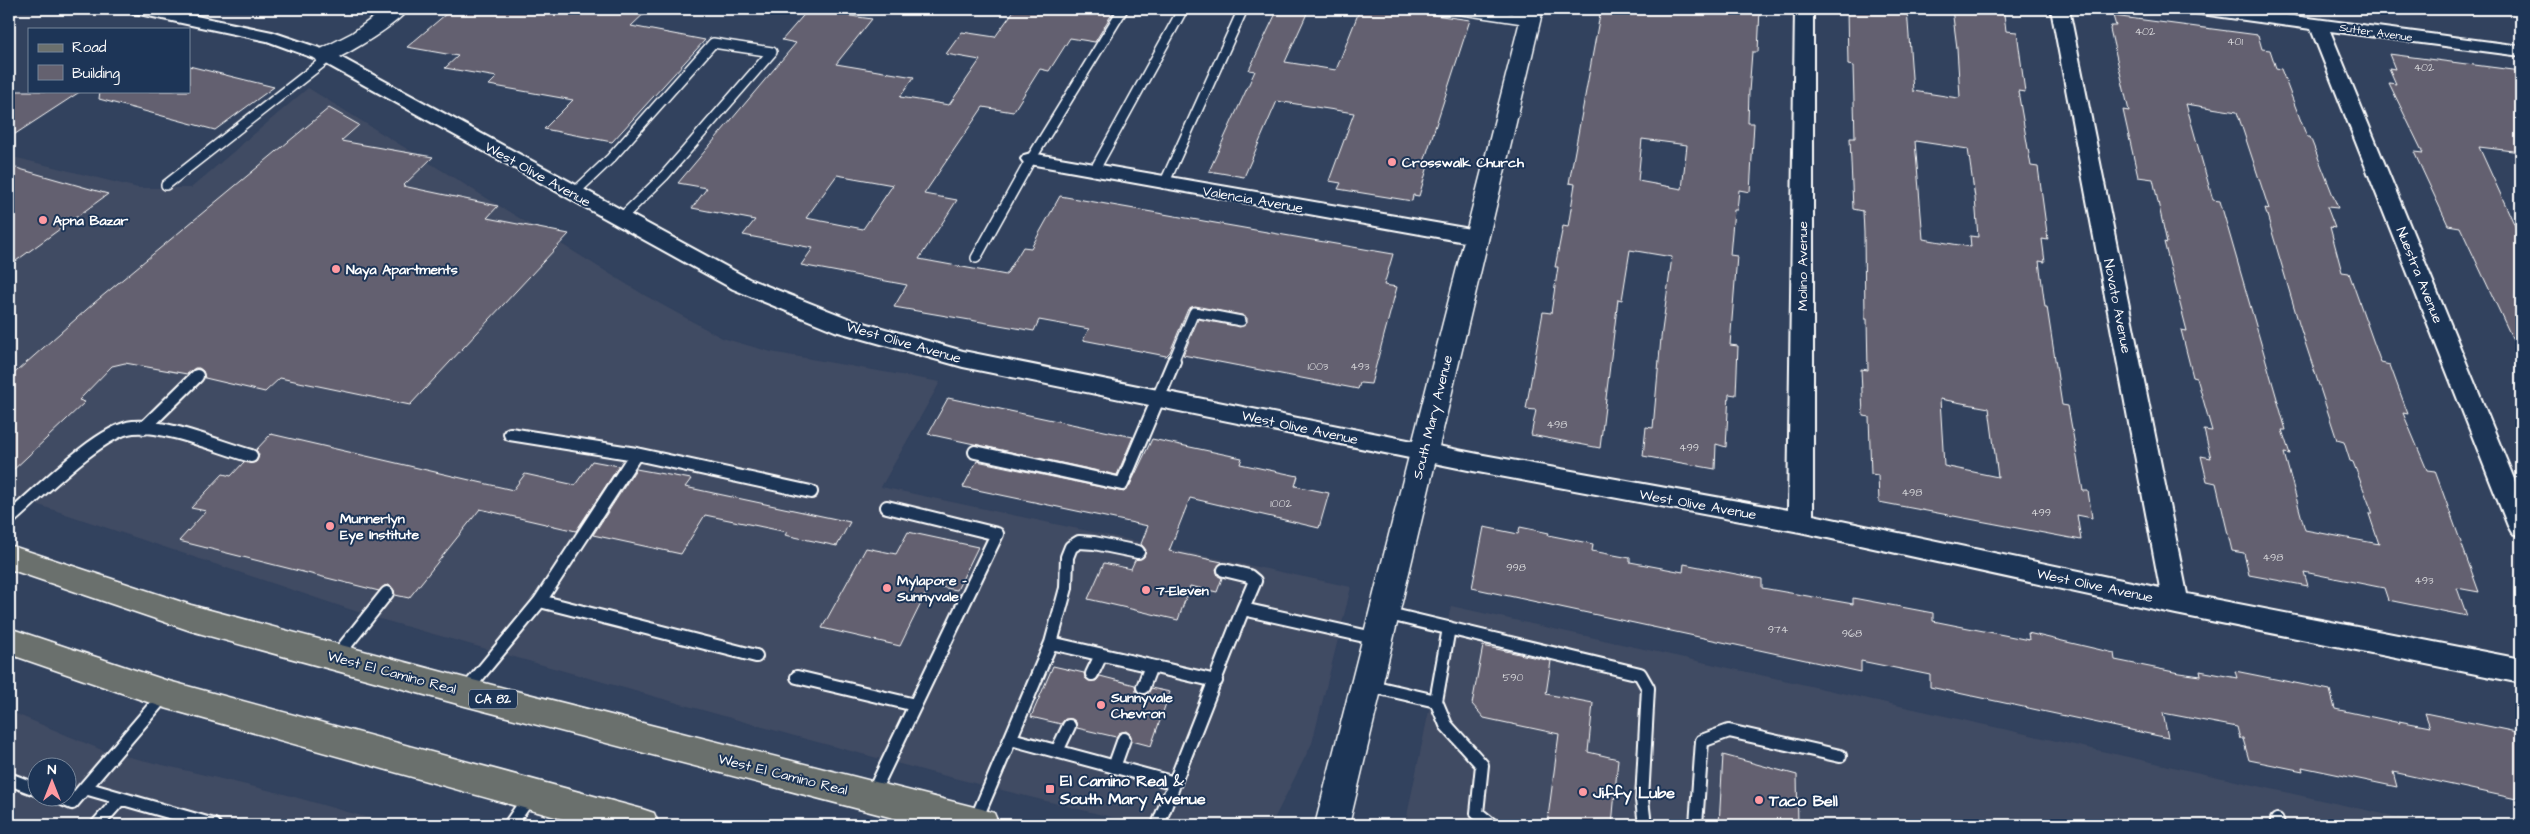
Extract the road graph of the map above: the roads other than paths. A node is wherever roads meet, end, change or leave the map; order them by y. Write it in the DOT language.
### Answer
graph roads {
  1 [pos="139,9"];
  2 [pos="398,9"];
  3 [pos="1123,9"];
  4 [pos="1183,9"];
  5 [pos="1242,9"];
  6 [pos="1456,9"];
  7 [pos="1804,9"];
  8 [pos="2060,9"];
  9 [pos="2201,9"];
  10 [pos="1527,12"];
  11 [pos="2318,24"];
  12 [pos="2521,52"];
  13 [pos="327,57"];
  14 [pos="1031,159"];
  15 [pos="1094,171"];
  16 [pos="1164,184"];
  17 [pos="166,185"];
  18 [pos="574,193"];
  19 [pos="620,219"];
  20 [pos="1476,237"];
  21 [pos="976,258"];
  22 [pos="1241,321"];
  23 [pos="197,376"];
  24 [pos="1159,397"];
  25 [pos="144,428"];
  26 [pos="510,434"];
  27 [pos="975,452"];
  28 [pos="1423,452"];
  29 [pos="636,454"];
  30 [pos="251,456"];
  31 [pos="811,492"];
  32 [pos="887,507"];
  33 [pos="9,519"];
  34 [pos="1800,522"];
  35 [pos="2521,526"];
  36 [pos="1138,552"];
  37 [pos="9,557"];
  38 [pos="1224,570"];
  39 [pos="387,593"];
  40 [pos="540,601"];
  41 [pos="2176,603"];
  42 [pos="1243,609"];
  43 [pos="1381,626"];
  44 [pos="1449,628"];
  45 [pos="9,641"];
  46 [pos="1050,643"];
  47 [pos="1101,655"];
  48 [pos="336,656"];
  49 [pos="756,656"];
  50 [pos="1151,666"];
  51 [pos="2521,671"];
  52 [pos="1092,674"];
  53 [pos="797,677"];
  54 [pos="1216,681"];
  55 [pos="1367,685"];
  56 [pos="1143,686"];
  57 [pos="465,692"];
  58 [pos="165,694"];
  59 [pos="1436,701"];
  60 [pos="915,705"];
  61 [pos="1069,726"];
  62 [pos="1011,739"];
  63 [pos="1124,739"];
  64 [pos="1057,751"];
  65 [pos="1840,756"];
  66 [pos="1114,767"];
  67 [pos="9,779"];
  68 [pos="1175,783"];
  69 [pos="28,786"];
  70 [pos="85,788"];
  71 [pos="531,795"];
  72 [pos="78,796"];
  73 [pos="872,797"];
  74 [pos="120,799"];
  75 [pos="595,820"];
  76 [pos="978,824"];
  77 [pos="97,825"];
  78 [pos="214,825"];
  79 [pos="510,825"];
  80 [pos="642,825"];
  81 [pos="1158,825"];
  82 [pos="1332,825"];
  83 [pos="1492,825"];
  84 [pos="1645,825"];
  85 [pos="1696,825"];
  1 -- 13 [label="street, West Olive Avenue"];
  2 -- 13 [label="main road"];
  3 -- 14 [label="lane"];
  4 -- 15 [label="lane"];
  5 -- 16 [label="lane"];
  6 -- 10 [label="lane"];
  7 -- 34 [label="street, Molino Avenue"];
  8 -- 41 [label="street, Novato Avenue"];
  9 -- 11 [label="street, Sutter Avenue"];
  10 -- 20 [label="main road, South Mary Avenue"];
  11 -- 12 [label="street, Sutter Avenue"];
  11 -- 35 [label="street, Nuestra Avenue"];
  13 -- 17 [label="lane"];
  13 -- 18 [label="street, West Olive Avenue"];
  14 -- 15 [label="street, Valencia Avenue"];
  14 -- 21 [label="lane"];
  15 -- 16 [label="street, Valencia Avenue"];
  16 -- 20 [label="street, Valencia Avenue"];
  18 -- 19 [label="street, West Olive Avenue"];
  18 -- 19 [label="lane"];
  19 -- 24 [label="street, West Olive Avenue"];
  20 -- 28 [label="main road, South Mary Avenue"];
  22 -- 24 [label="lane"];
  23 -- 25 [label="lane"];
  24 -- 27 [label="lane"];
  24 -- 28 [label="street, West Olive Avenue"];
  25 -- 30 [label="lane"];
  25 -- 33 [label="lane"];
  26 -- 29 [label="lane"];
  28 -- 34 [label="street, West Olive Avenue"];
  28 -- 43 [label="main road, South Mary Avenue"];
  29 -- 31 [label="lane"];
  29 -- 40 [label="lane"];
  32 -- 60 [label="lane"];
  34 -- 41 [label="street, West Olive Avenue"];
  36 -- 46 [label="lane"];
  37 -- 48 [label="main road, West El Camino Real / CA 82"];
  38 -- 42 [label="lane"];
  39 -- 48 [label="lane"];
  40 -- 49 [label="lane"];
  40 -- 57 [label="lane"];
  41 -- 51 [label="street, West Olive Avenue"];
  42 -- 43 [label="lane"];
  42 -- 54 [label="lane"];
  43 -- 44 [label="lane"];
  43 -- 55 [label="main road, South Mary Avenue"];
  44 -- 59 [label="lane"];
  44 -- 84 [label="lane"];
  45 -- 58 [label="main road"];
  46 -- 47 [label="lane"];
  46 -- 62 [label="lane"];
  47 -- 50 [label="lane"];
  47 -- 52 [label="lane"];
  48 -- 57 [label="main road, West El Camino Real / CA 82"];
  50 -- 54 [label="lane"];
  50 -- 56 [label="lane"];
  53 -- 60 [label="lane"];
  54 -- 68 [label="lane"];
  55 -- 59 [label="lane"];
  55 -- 82 [label="main road, South Mary Avenue"];
  57 -- 73 [label="main road, West El Camino Real / CA 82"];
  58 -- 70 [label="lane"];
  58 -- 71 [label="main road"];
  59 -- 83 [label="lane"];
  60 -- 73 [label="lane"];
  61 -- 64 [label="lane"];
  62 -- 64 [label="lane"];
  62 -- 76 [label="lane"];
  63 -- 66 [label="lane"];
  64 -- 66 [label="lane"];
  65 -- 85 [label="lane"];
  66 -- 68 [label="lane"];
  67 -- 69 [label="lane"];
  68 -- 81 [label="lane"];
  70 -- 72 [label="lane"];
  70 -- 74 [label="lane"];
  71 -- 75 [label="main road"];
  71 -- 79 [label="lane"];
  73 -- 76 [label="main road, West El Camino Real / CA 82"];
  74 -- 77 [label="lane"];
  74 -- 78 [label="lane"];
  75 -- 80 [label="main road"];
}
